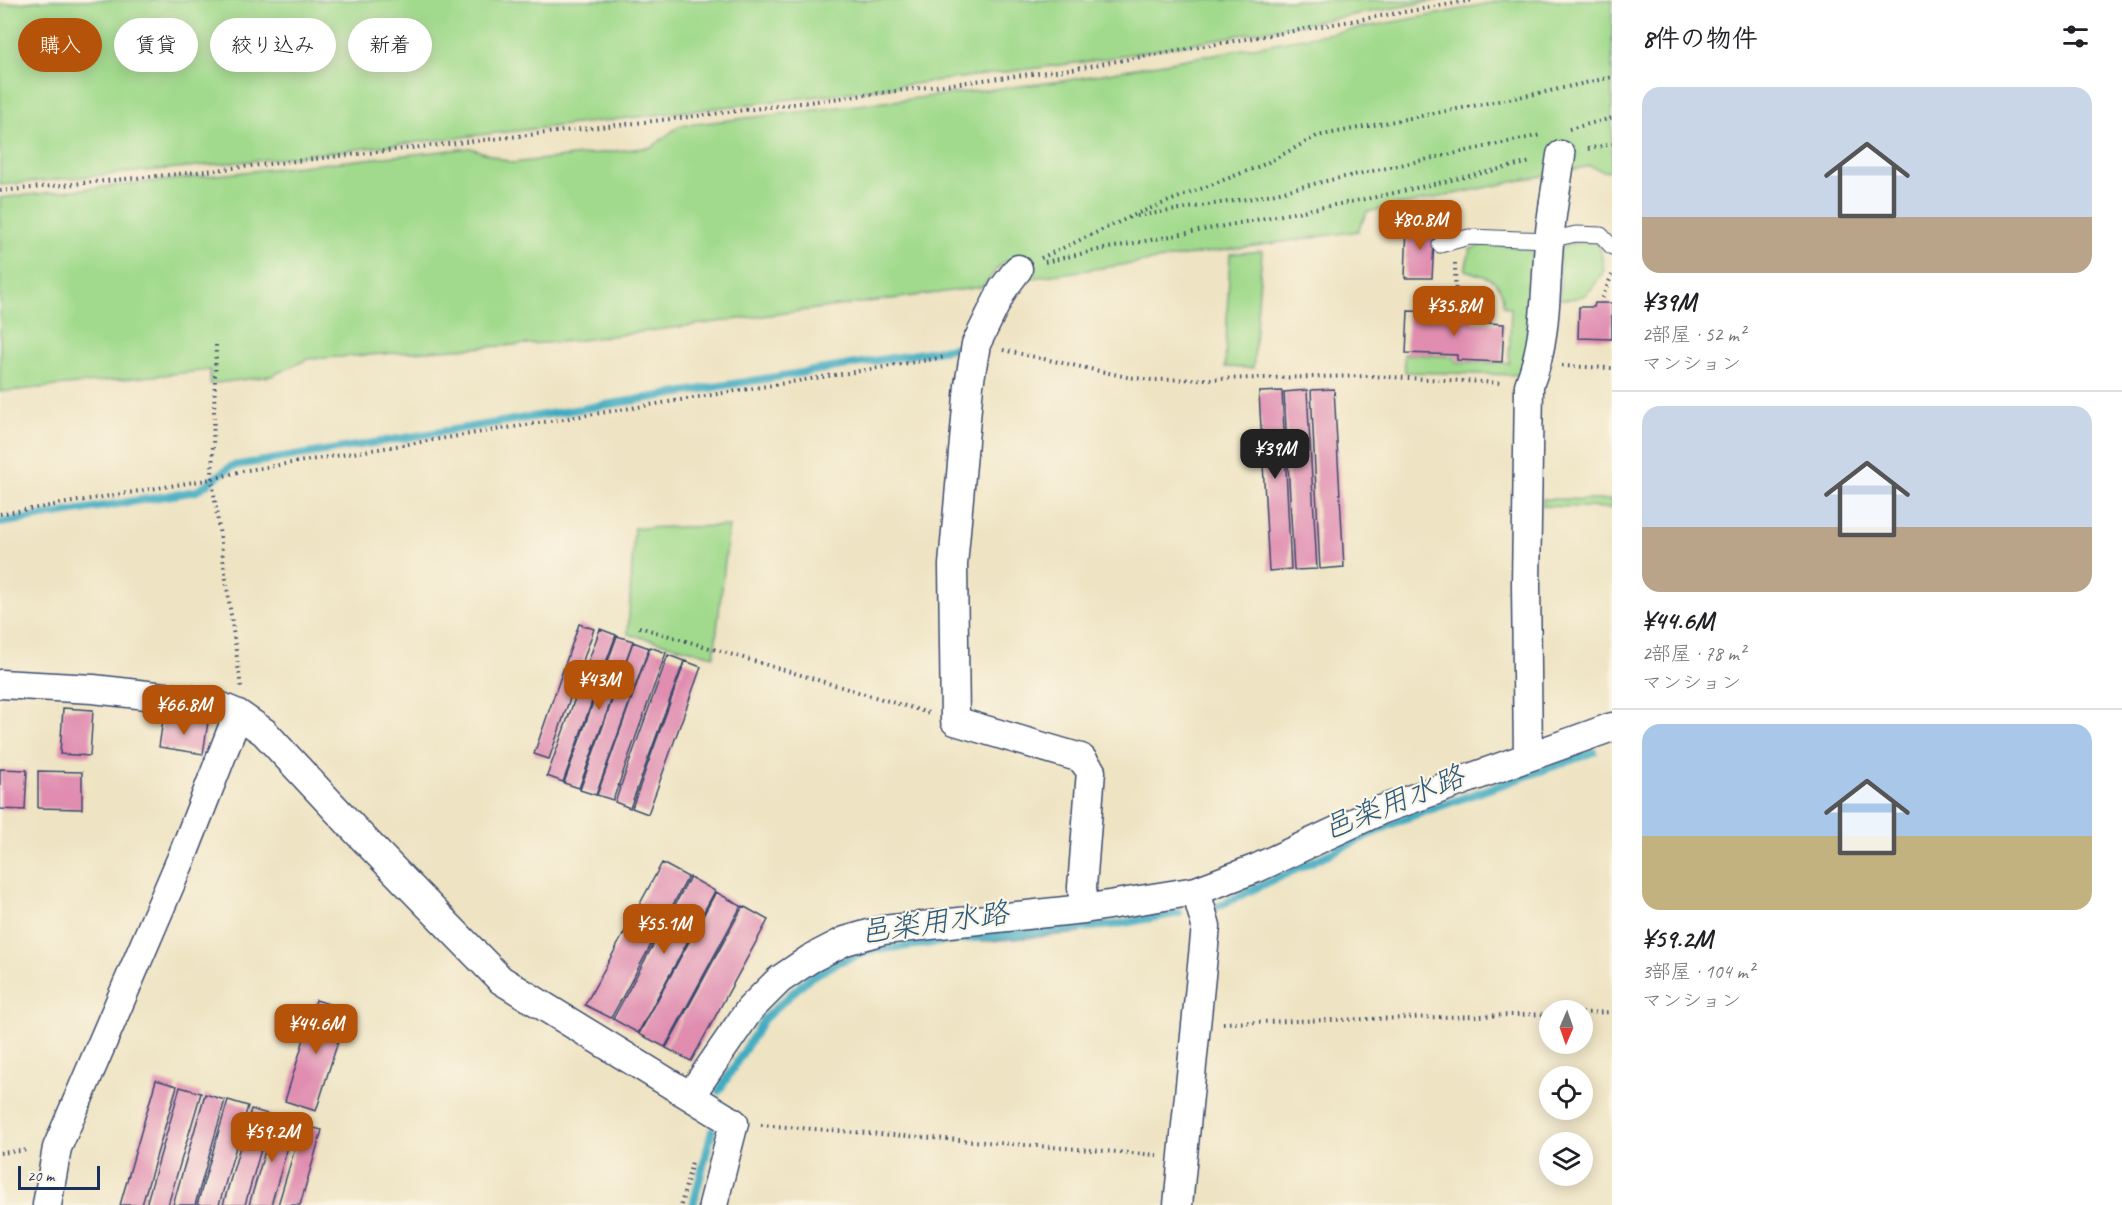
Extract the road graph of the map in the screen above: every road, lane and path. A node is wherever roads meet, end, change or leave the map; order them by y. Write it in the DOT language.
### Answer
graph roads {
  1 [pos="1474,0"];
  2 [pos="1612,77"];
  3 [pos="1612,118"];
  4 [pos="1556,140"];
  5 [pos="1612,144"];
  6 [pos="0,191"];
  7 [pos="1131,217"];
  8 [pos="1549,240"];
  9 [pos="1448,243"];
  10 [pos="1612,248"];
  11 [pos="1018,269"];
  12 [pos="1612,275"];
  13 [pos="1602,298"];
  14 [pos="1456,313"];
  15 [pos="216,345"];
  16 [pos="975,348"];
  17 [pos="1612,368"];
  18 [pos="1533,375"];
  19 [pos="212,479"];
  20 [pos="0,514"];
  21 [pos="639,627"];
  22 [pos="0,684"];
  23 [pos="237,714"];
  24 [pos="955,721"];
  25 [pos="1612,727"];
  26 [pos="1528,757"];
  27 [pos="1196,891"];
  28 [pos="1084,909"];
  29 [pos="1612,1012"];
  30 [pos="1593,1013"];
  31 [pos="1539,1014"];
  32 [pos="1195,1024"];
  33 [pos="690,1096"];
  34 [pos="734,1123"];
  35 [pos="1182,1156"];
  36 [pos="46,1205"];
  37 [pos="713,1205"];
  38 [pos="1178,1205"];
  1 -- 6 [label="path"];
  2 -- 7 [label="path"];
  3 -- 4 [label="path"];
  4 -- 5 [label="path"];
  4 -- 7 [label="path"];
  4 -- 8 [label="street"];
  4 -- 11 [label="path"];
  7 -- 11 [label="path"];
  8 -- 9 [label="lane"];
  8 -- 10 [label="lane"];
  8 -- 18 [label="street"];
  9 -- 14 [label="path"];
  11 -- 16 [label="street"];
  12 -- 13 [label="path"];
  15 -- 19 [label="path"];
  16 -- 18 [label="path"];
  16 -- 19 [label="path"];
  16 -- 24 [label="street"];
  17 -- 18 [label="path"];
  18 -- 26 [label="street"];
  19 -- 20 [label="path"];
  19 -- 23 [label="path"];
  21 -- 24 [label="path"];
  22 -- 23 [label="street"];
  23 -- 33 [label="street"];
  23 -- 36 [label="street"];
  24 -- 28 [label="street"];
  25 -- 26 [label="street"];
  26 -- 27 [label="street"];
  27 -- 28 [label="street"];
  27 -- 32 [label="street"];
  28 -- 33 [label="street"];
  29 -- 30 [label="path"];
  31 -- 32 [label="path"];
  32 -- 35 [label="street"];
  33 -- 34 [label="street"];
  34 -- 35 [label="path"];
  34 -- 37 [label="street"];
  35 -- 38 [label="street"];
}
